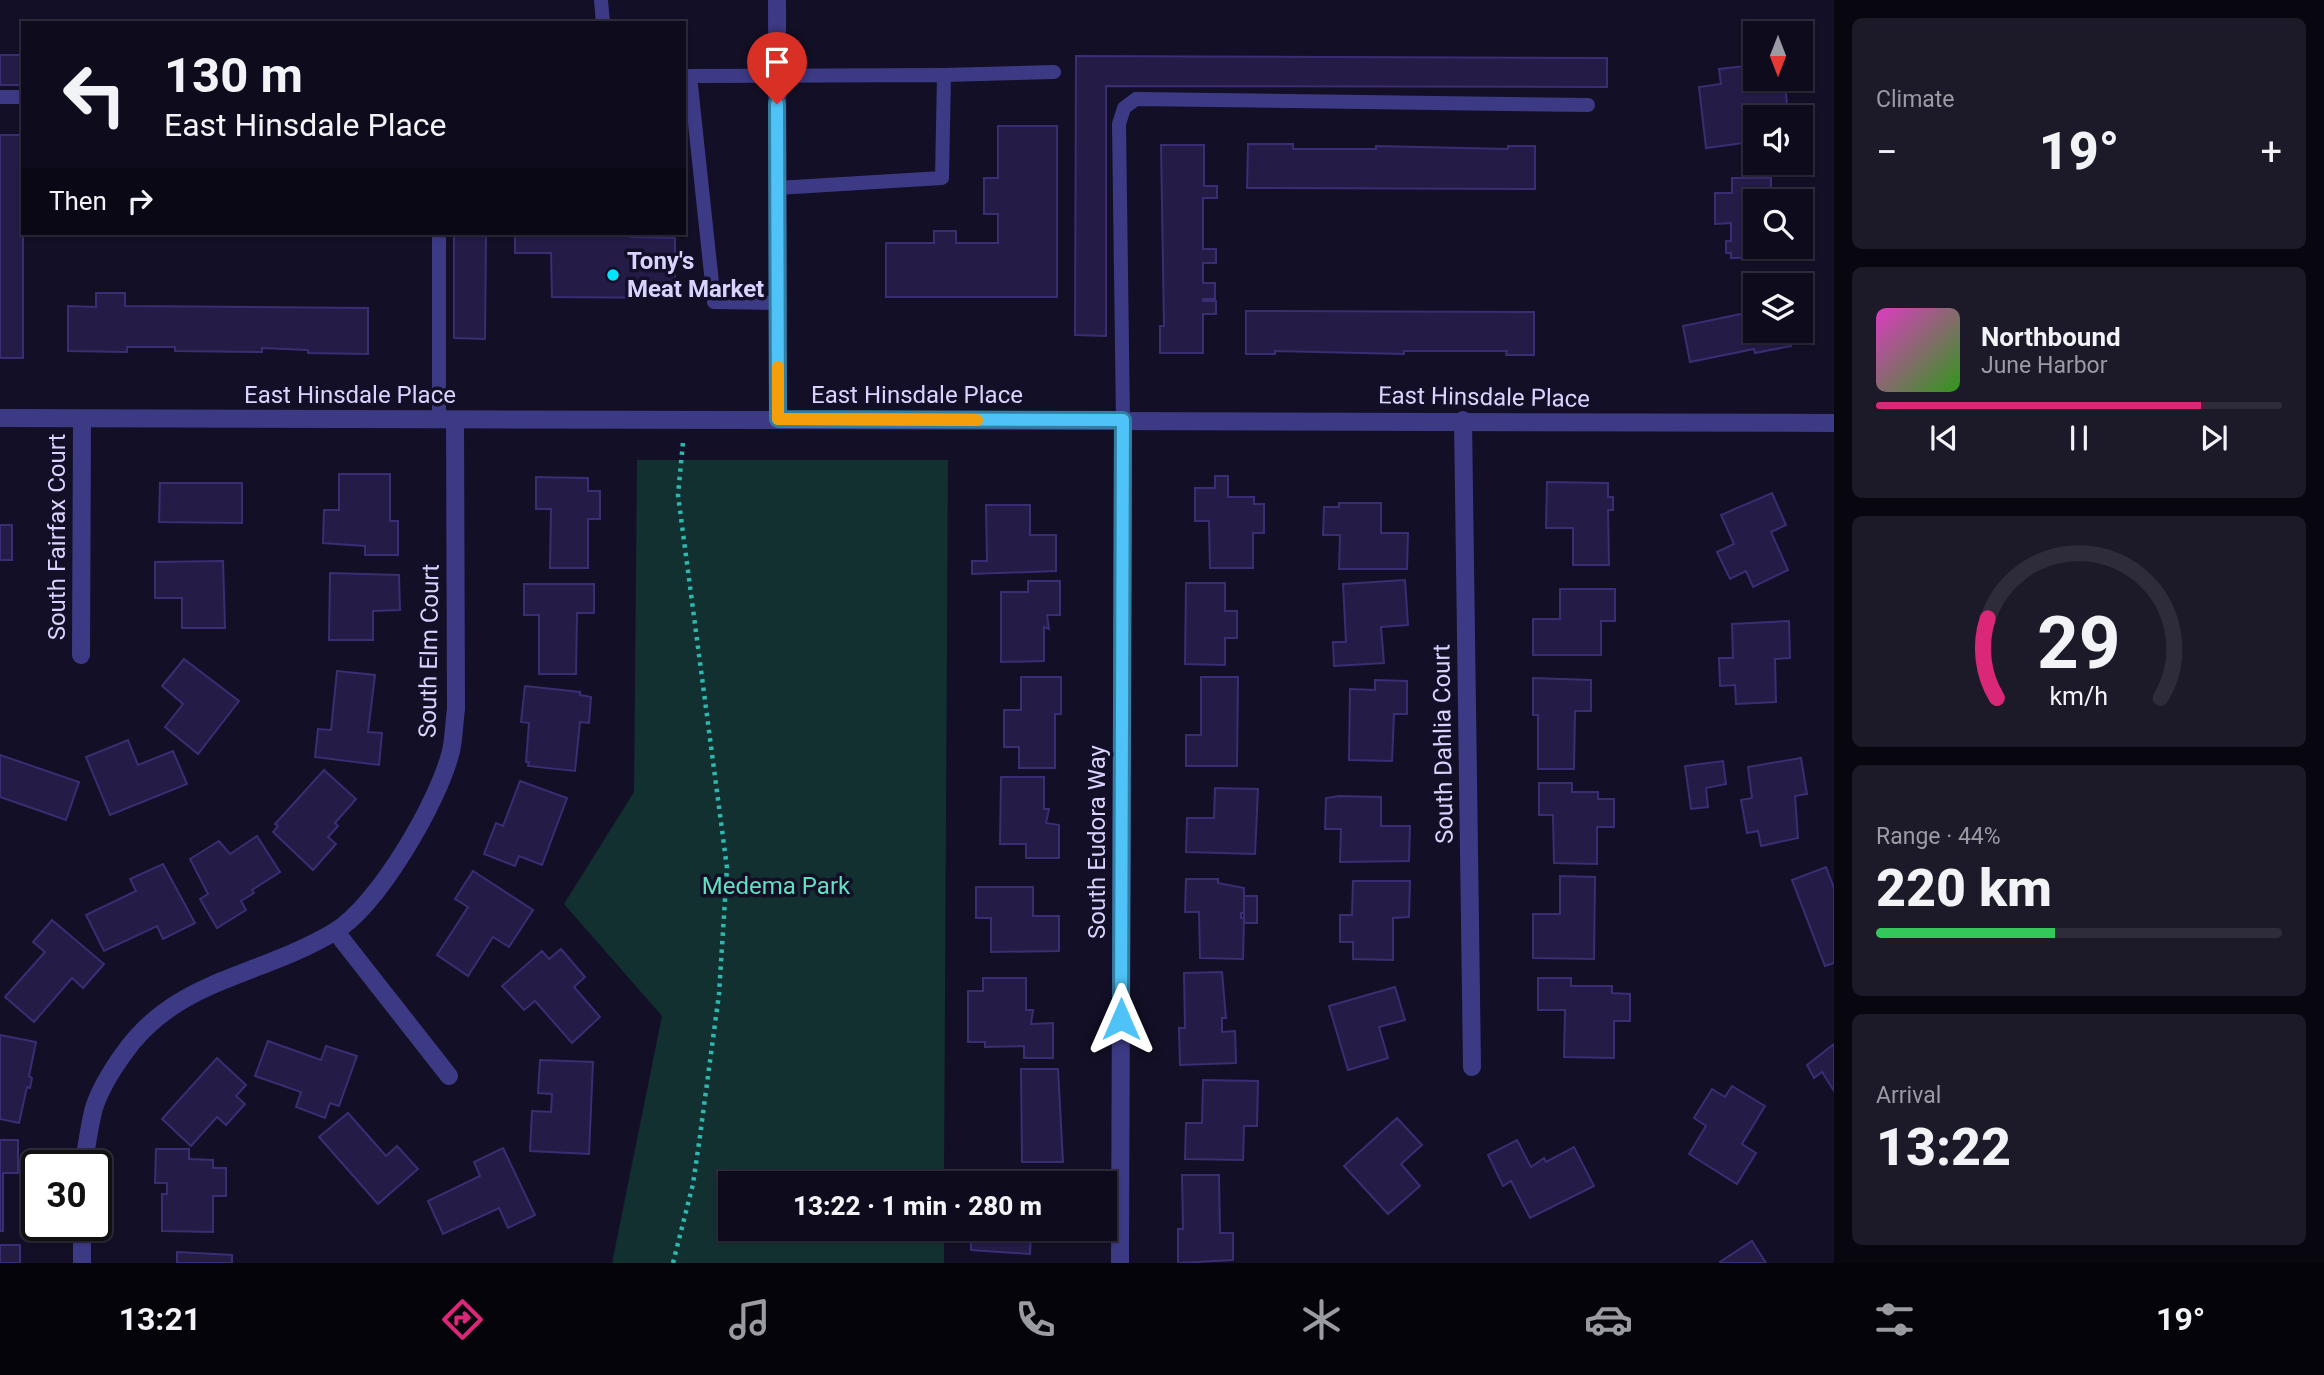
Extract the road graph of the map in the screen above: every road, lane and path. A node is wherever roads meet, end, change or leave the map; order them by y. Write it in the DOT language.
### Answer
graph roads {
  1 [pos="601,0"];
  2 [pos="777,0"];
  3 [pos="603,21"];
  4 [pos="1054,72"];
  5 [pos="944,75"];
  6 [pos="687,76"];
  7 [pos="777,77"];
  8 [pos="0,97"];
  9 [pos="21,97"];
  10 [pos="1588,105"];
  11 [pos="777,188"];
  12 [pos="439,235"];
  13 [pos="777,303"];
  14 [pos="0,418"];
  15 [pos="82,419"];
  16 [pos="686,419"];
  17 [pos="778,419"];
  18 [pos="447,420"];
  19 [pos="1123,420"];
  20 [pos="1463,420"];
  21 [pos="1834,423"];
  22 [pos="81,655"];
  23 [pos="336,932"];
  24 [pos="1472,1068"];
  25 [pos="449,1076"];
  26 [pos="86,1150"];
  27 [pos="82,1241"];
  28 [pos="82,1263"];
  29 [pos="673,1263"];
  30 [pos="1120,1263"];
  1 -- 3 [label="lane"];
  2 -- 7 [label="street"];
  4 -- 5 [label="lane"];
  5 -- 7 [label="lane"];
  5 -- 11 [label="lane"];
  6 -- 7 [label="lane"];
  6 -- 13 [label="lane"];
  7 -- 11 [label="street"];
  8 -- 9 [label="lane"];
  10 -- 19 [label="lane"];
  11 -- 13 [label="street"];
  12 -- 18 [label="lane"];
  13 -- 17 [label="street"];
  14 -- 15 [label="street, East Hinsdale Place"];
  15 -- 18 [label="street, East Hinsdale Place"];
  15 -- 22 [label="street, South Fairfax Court"];
  16 -- 17 [label="street, East Hinsdale Place"];
  16 -- 18 [label="street, East Hinsdale Place"];
  16 -- 29 [label="path"];
  17 -- 19 [label="street, East Hinsdale Place"];
  18 -- 23 [label="street, South Elm Court"];
  19 -- 20 [label="street, East Hinsdale Place"];
  19 -- 30 [label="street, South Eudora Way"];
  20 -- 21 [label="street, East Hinsdale Place"];
  20 -- 24 [label="street, South Dahlia Court"];
  23 -- 25 [label="street"];
  23 -- 26 [label="street, South Elm Court"];
  27 -- 28 [label="street"];
}
